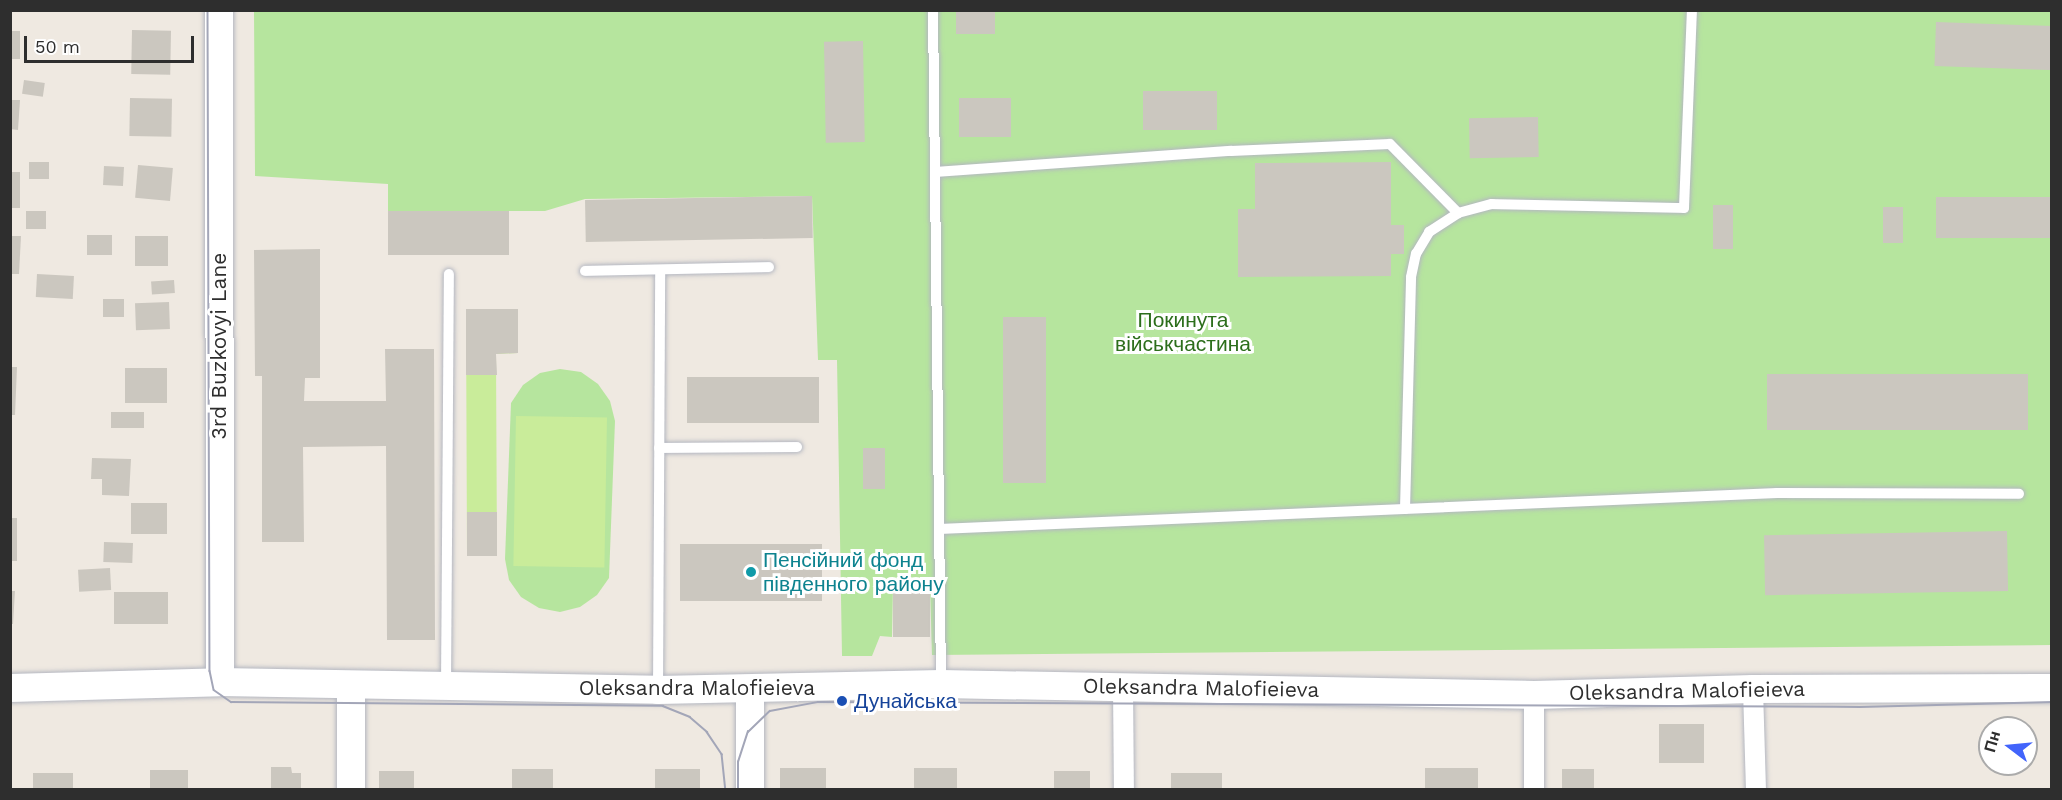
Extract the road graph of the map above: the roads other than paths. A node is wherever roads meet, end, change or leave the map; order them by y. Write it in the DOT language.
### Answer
graph roads {
  1 [pos="219,10"];
  2 [pos="933,10"];
  3 [pos="1692,10"];
  4 [pos="935,172"];
  5 [pos="1458,213"];
  6 [pos="769,267"];
  7 [pos="585,270"];
  8 [pos="660,271"];
  9 [pos="449,274"];
  10 [pos="797,447"];
  11 [pos="659,448"];
  12 [pos="2019,494"];
  13 [pos="1405,509"];
  14 [pos="939,529"];
  15 [pos="220,682"];
  16 [pos="941,684"];
  17 [pos="1123,685"];
  18 [pos="351,686"];
  19 [pos="446,686"];
  20 [pos="10,688"];
  21 [pos="2052,688"];
  22 [pos="750,689"];
  23 [pos="1753,689"];
  24 [pos="658,690"];
  25 [pos="1534,695"];
  26 [pos="351,789"];
  27 [pos="750,789"];
  28 [pos="1124,789"];
  29 [pos="1534,789"];
  30 [pos="1756,789"];
  1 -- 15 [label="street, 3rd Buzkovyi Lane"];
  2 -- 4 [label="lane"];
  3 -- 5 [label="lane"];
  4 -- 5 [label="lane"];
  4 -- 14 [label="lane"];
  5 -- 13 [label="lane"];
  6 -- 8 [label="lane"];
  7 -- 8 [label="lane"];
  8 -- 11 [label="lane"];
  9 -- 19 [label="lane"];
  10 -- 11 [label="lane"];
  11 -- 24 [label="lane"];
  12 -- 13 [label="lane"];
  13 -- 14 [label="lane"];
  14 -- 16 [label="lane"];
  15 -- 18 [label="street, Oleksandra Malofieieva"];
  15 -- 20 [label="street"];
  16 -- 17 [label="street, Oleksandra Malofieieva"];
  16 -- 22 [label="street, Oleksandra Malofieieva"];
  17 -- 25 [label="street, Oleksandra Malofieieva"];
  17 -- 28 [label="street"];
  18 -- 19 [label="street, Oleksandra Malofieieva"];
  18 -- 26 [label="street"];
  19 -- 24 [label="street, Oleksandra Malofieieva"];
  21 -- 23 [label="street, Oleksandra Malofieieva"];
  22 -- 24 [label="street, Oleksandra Malofieieva"];
  22 -- 27 [label="street"];
  23 -- 25 [label="street, Oleksandra Malofieieva"];
  23 -- 30 [label="street"];
  25 -- 29 [label="street"];
}
